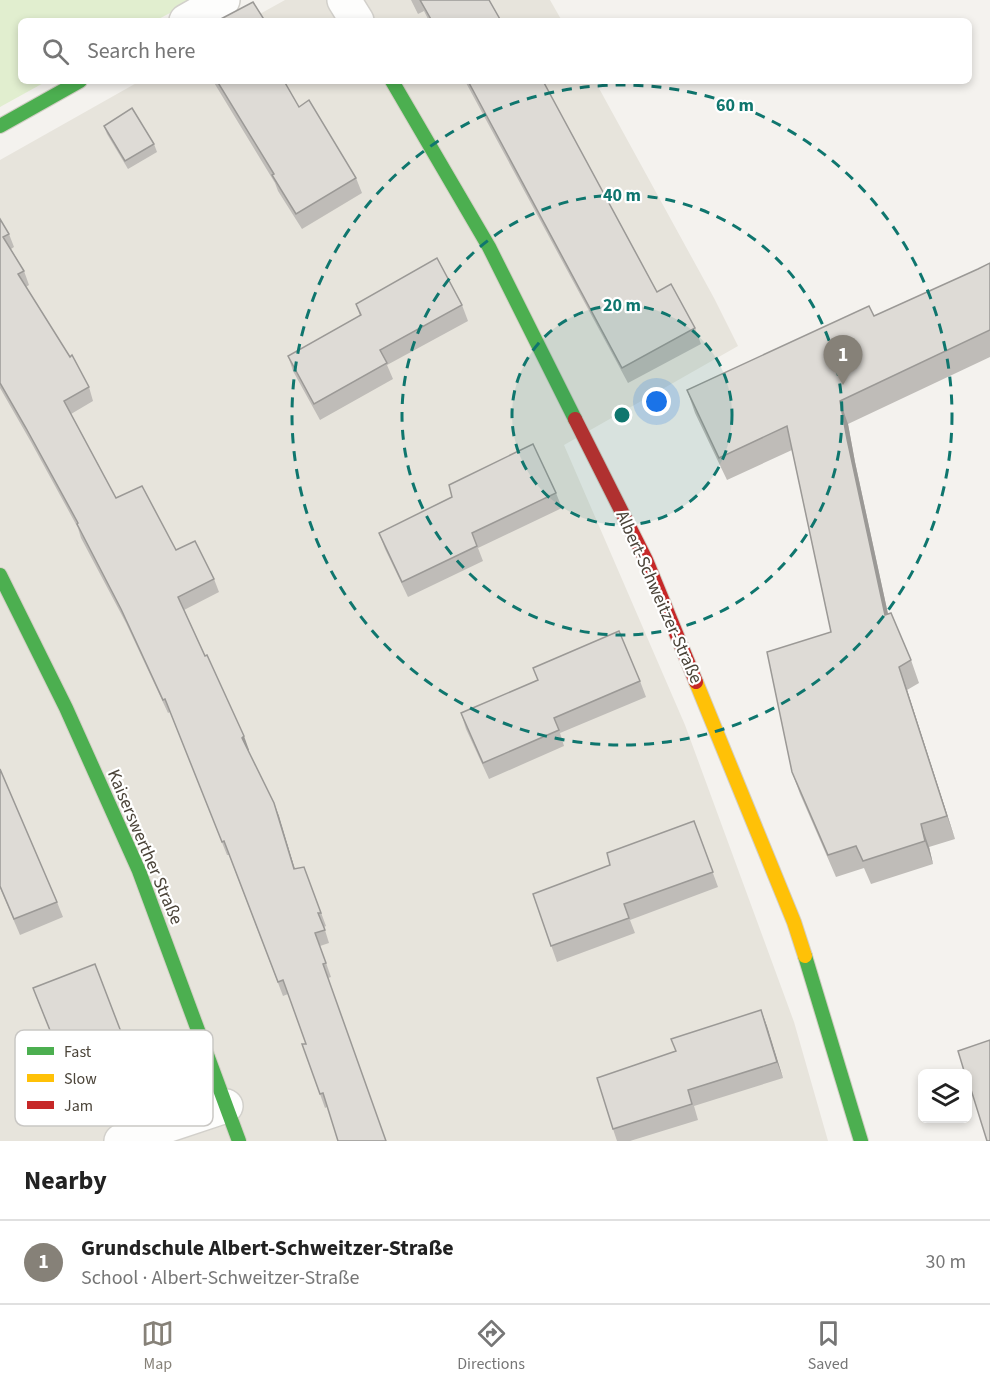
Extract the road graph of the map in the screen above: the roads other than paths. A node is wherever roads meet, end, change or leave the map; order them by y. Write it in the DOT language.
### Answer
graph roads {
  1 [pos="223,0"];
  2 [pos="344,0"];
  3 [pos="191,18"];
  4 [pos="355,18"];
  5 [pos="75,84"];
  6 [pos="394,84"];
  7 [pos="0,126"];
  8 [pos="0,575"];
  9 [pos="198,1030"];
  10 [pos="213,1071"];
  11 [pos="226,1106"];
  12 [pos="213,1110"];
  13 [pos="166,1126"];
  14 [pos="121,1141"];
  15 [pos="239,1141"];
  16 [pos="861,1141"];
  1 -- 3 [label="street"];
  2 -- 4 [label="street"];
  5 -- 7 [label="street"];
  6 -- 16 [label="street, Albert-Schweitzer-Straße"];
  8 -- 9 [label="street, Kaiserswerther Straße"];
  10 -- 11 [label="street, Kaiserswerther Straße"];
  11 -- 12 [label="street"];
  11 -- 15 [label="street, Kaiserswerther Straße"];
  13 -- 14 [label="street"];
}
